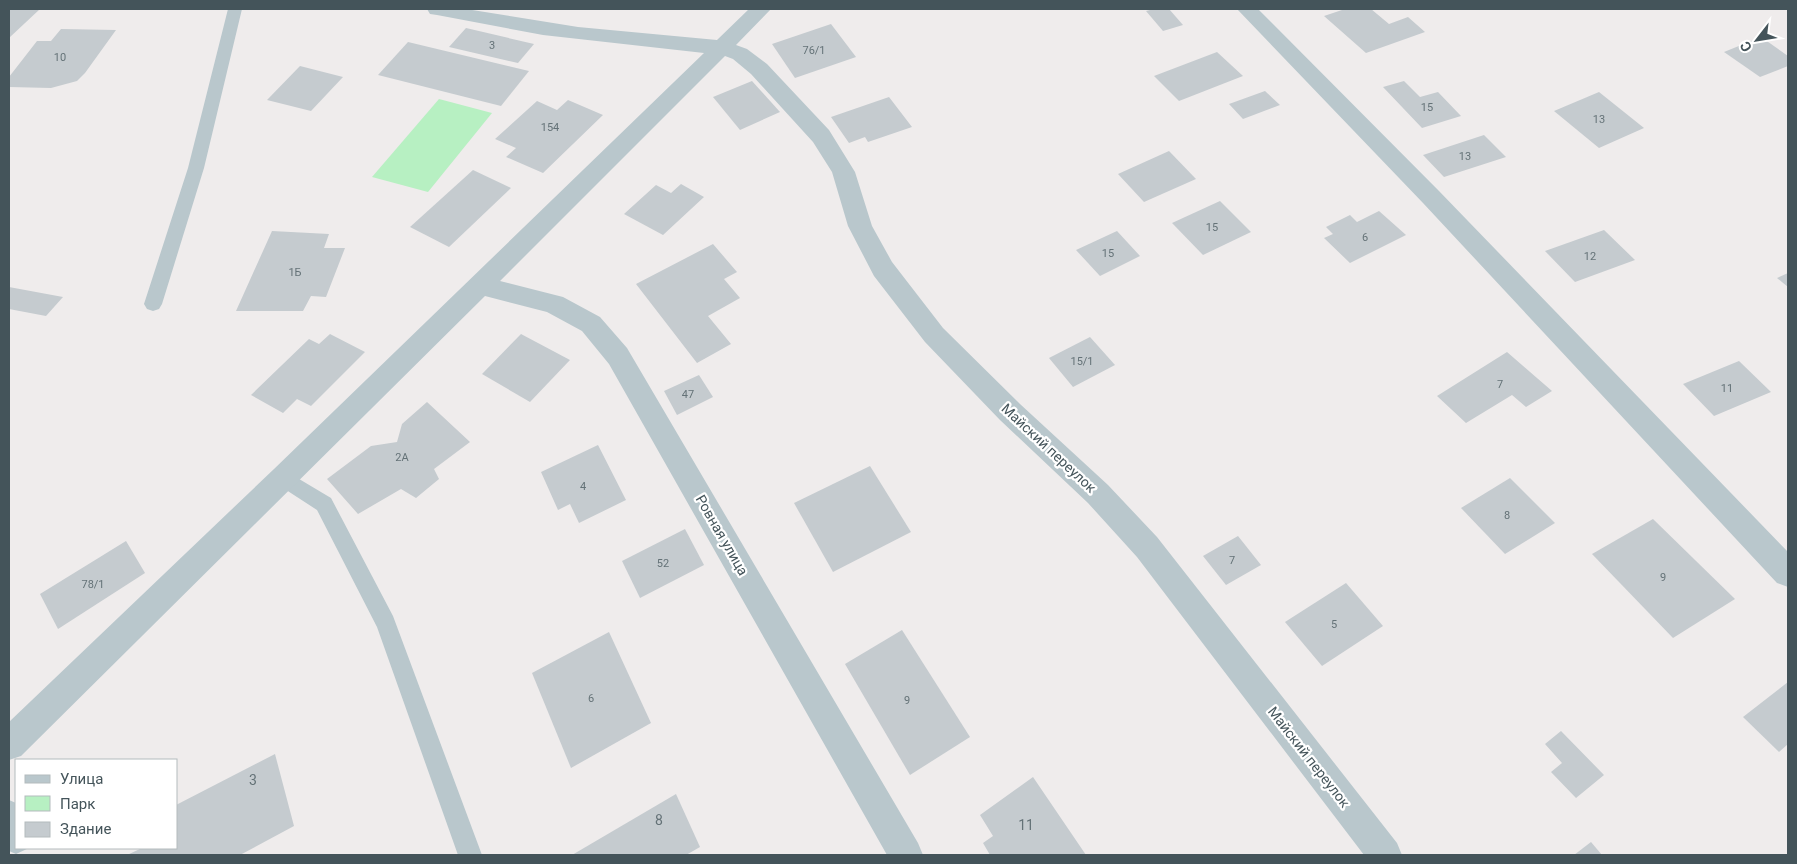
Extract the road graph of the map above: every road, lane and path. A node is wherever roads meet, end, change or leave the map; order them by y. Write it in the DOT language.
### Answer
graph roads {
  1 [pos="235,9"];
  2 [pos="438,9"];
  3 [pos="761,9"];
  4 [pos="1247,9"];
  5 [pos="720,47"];
  6 [pos="478,285"];
  7 [pos="153,304"];
  8 [pos="284,478"];
  9 [pos="1788,573"];
  10 [pos="9,744"];
  11 [pos="9,817"];
  12 [pos="15,834"];
  13 [pos="470,855"];
  14 [pos="906,855"];
  15 [pos="1385,855"];
  1 -- 7 [label="lane"];
  2 -- 5 [label="street, Майский переулок"];
  3 -- 5 [label="street"];
  4 -- 9 [label="street"];
  5 -- 6 [label="street"];
  5 -- 15 [label="street, Майский переулок"];
  6 -- 8 [label="street"];
  6 -- 14 [label="street, Ровная улица"];
  8 -- 10 [label="street"];
  8 -- 13 [label="lane"];
  11 -- 12 [label="street"];
}
